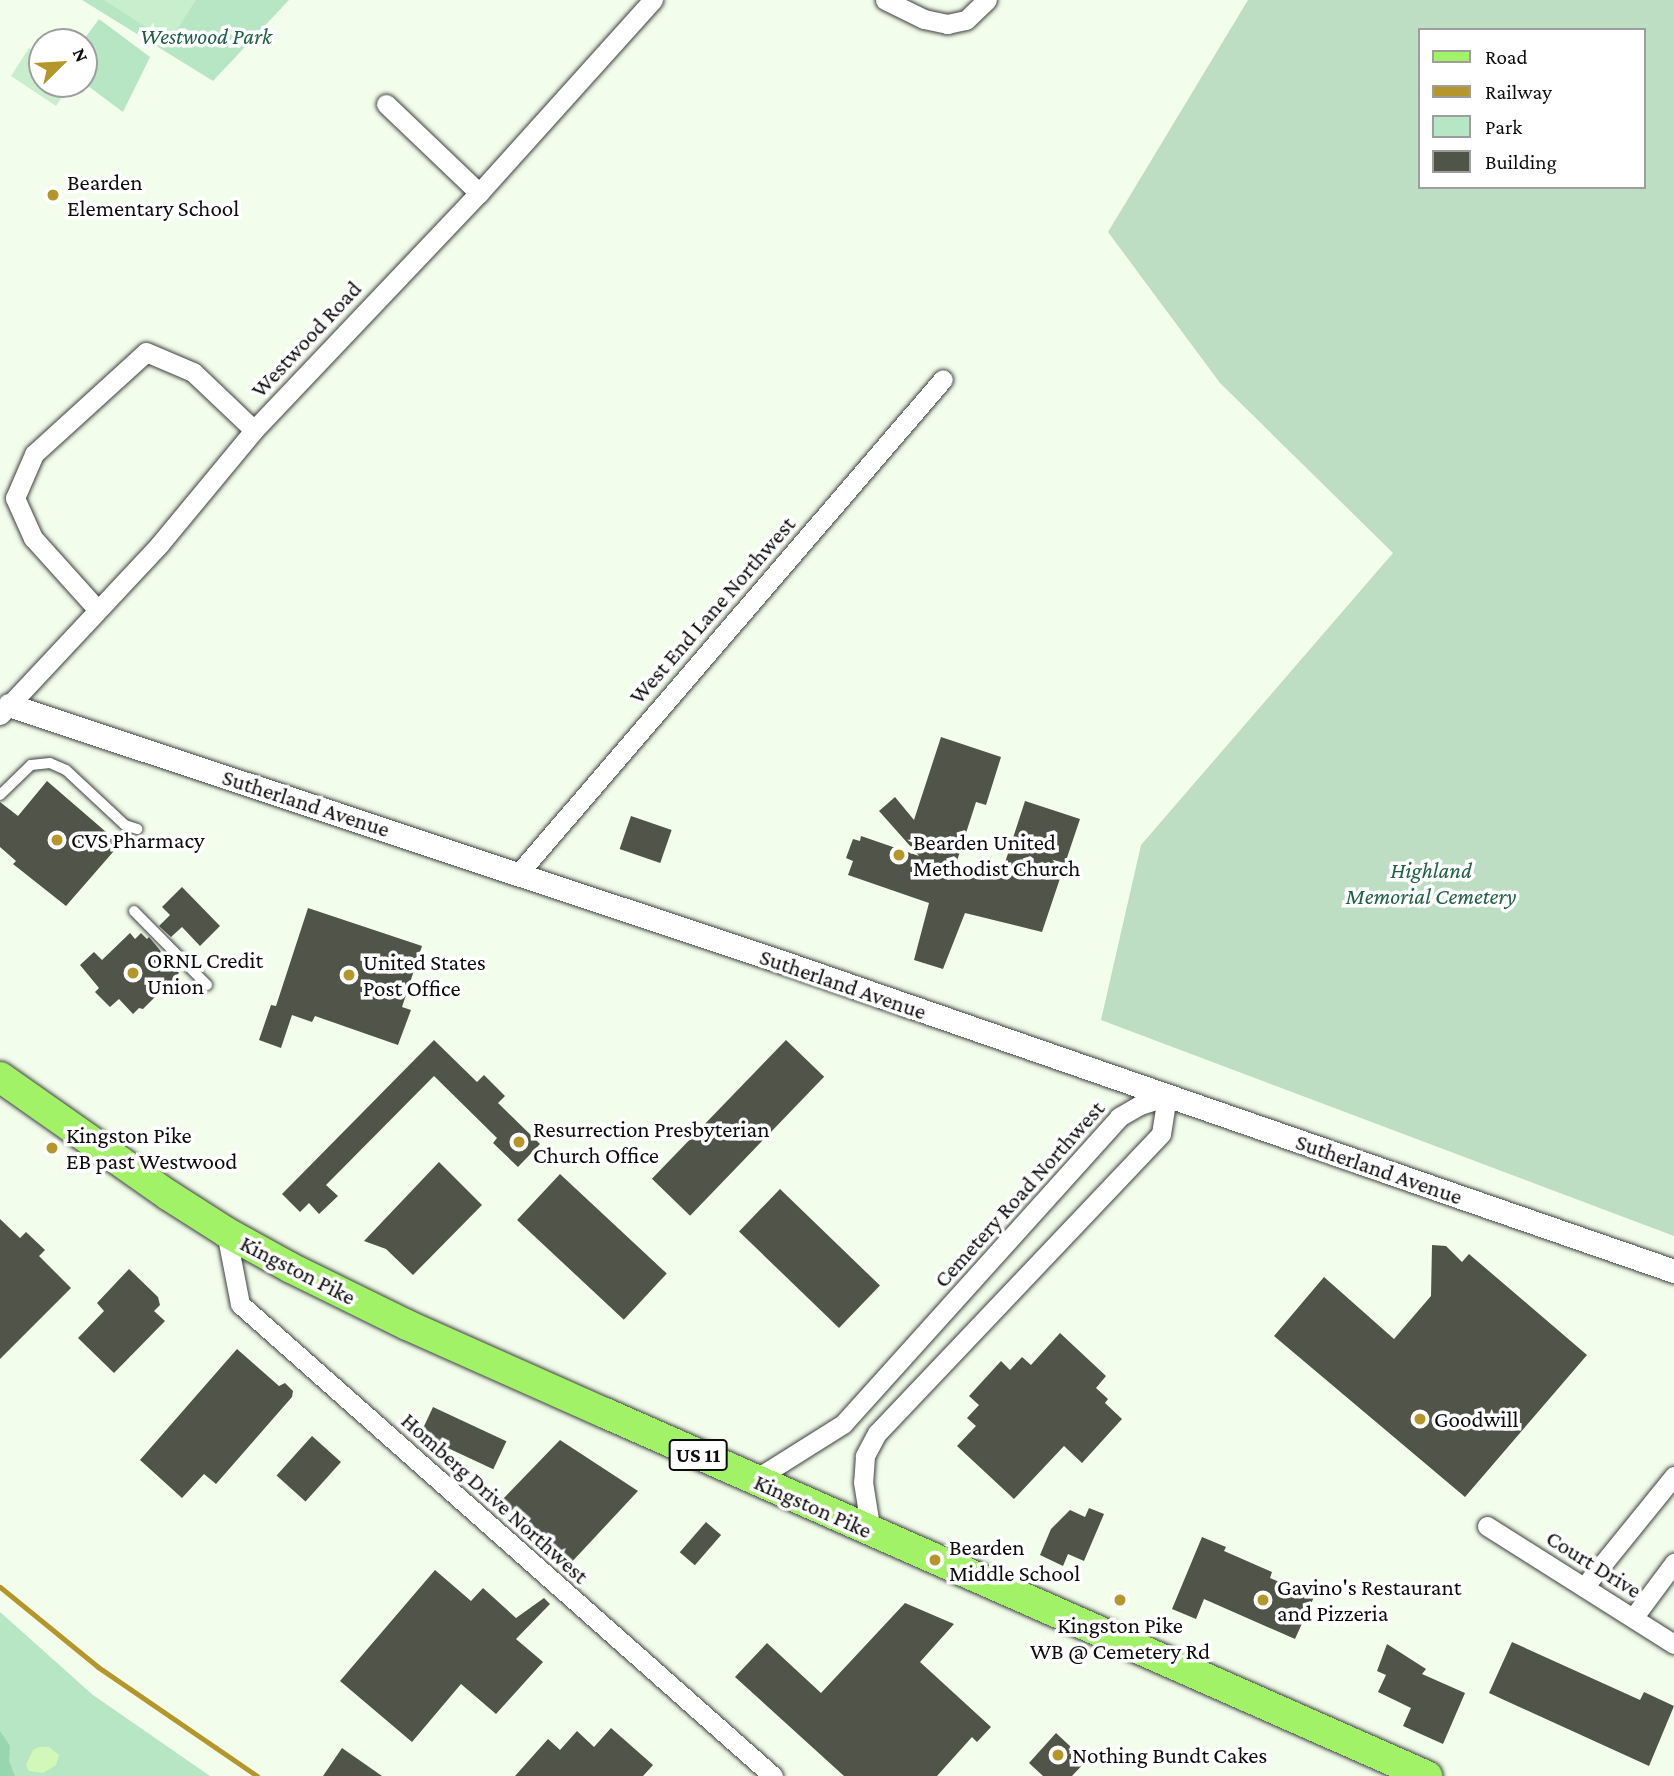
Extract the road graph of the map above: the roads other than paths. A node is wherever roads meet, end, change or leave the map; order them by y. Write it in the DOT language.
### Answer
graph roads {
  1 [pos="653,0"];
  2 [pos="884,0"];
  3 [pos="987,0"];
  4 [pos="386,104"];
  5 [pos="478,192"];
  6 [pos="943,379"];
  7 [pos="254,430"];
  8 [pos="97,609"];
  9 [pos="4,710"];
  10 [pos="0,795"];
  11 [pos="137,828"];
  12 [pos="518,874"];
  13 [pos="134,911"];
  14 [pos="207,985"];
  15 [pos="0,1077"];
  16 [pos="1167,1096"];
  17 [pos="226,1232"];
  18 [pos="1674,1272"];
  19 [pos="1674,1476"];
  20 [pos="754,1480"];
  21 [pos="1487,1526"];
  22 [pos="871,1531"];
  23 [pos="1674,1563"];
  24 [pos="1584,1587"];
  25 [pos="1633,1618"];
  26 [pos="1674,1644"];
  27 [pos="773,1776"];
  28 [pos="1427,1776"];
  1 -- 5 [label="street, Westwood Road"];
  2 -- 3 [label="street"];
  4 -- 5 [label="street"];
  5 -- 7 [label="street, Westwood Road"];
  6 -- 12 [label="street, West End Lane Northwest"];
  7 -- 8 [label="street, Westwood Road"];
  7 -- 8 [label="street"];
  8 -- 9 [label="street, Westwood Road"];
  9 -- 12 [label="street, Sutherland Avenue"];
  10 -- 11 [label="lane"];
  12 -- 16 [label="street, Sutherland Avenue"];
  13 -- 14 [label="lane"];
  15 -- 17 [label="main road, Kingston Pike / US 11"];
  16 -- 18 [label="street, Sutherland Avenue"];
  16 -- 20 [label="street, Cemetery Road Northwest"];
  16 -- 22 [label="street"];
  17 -- 20 [label="main road, Kingston Pike / US 11"];
  17 -- 27 [label="street, Homberg Drive Northwest"];
  19 -- 24 [label="street"];
  20 -- 22 [label="main road, Kingston Pike / US 11"];
  21 -- 24 [label="street, Court Drive"];
  22 -- 28 [label="main road, Kingston Pike / US 11"];
  23 -- 25 [label="street"];
  24 -- 25 [label="street, Court Drive"];
  25 -- 26 [label="street, Court Drive"];
}
